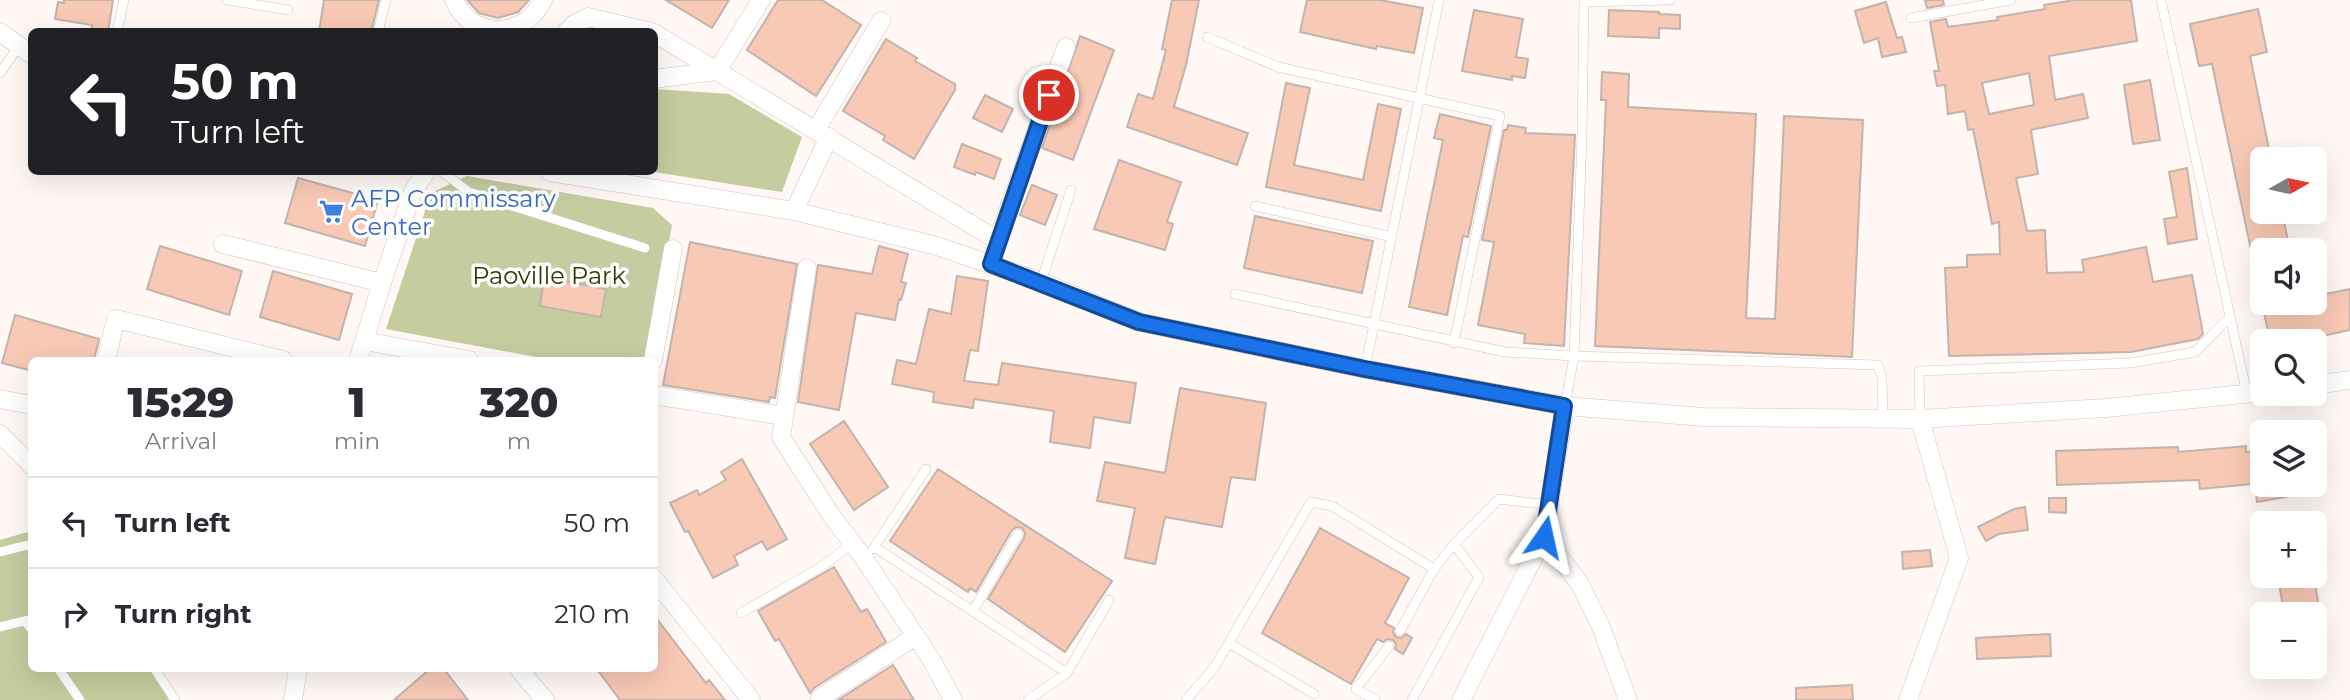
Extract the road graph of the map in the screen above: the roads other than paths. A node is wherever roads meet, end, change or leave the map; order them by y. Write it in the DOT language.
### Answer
graph roads {
  1 [pos="124,0"];
  2 [pos="227,0"];
  3 [pos="386,0"];
  4 [pos="454,0"];
  5 [pos="543,0"];
  6 [pos="761,0"];
  7 [pos="1439,0"];
  8 [pos="1670,0"];
  9 [pos="2011,0"];
  10 [pos="2161,0"];
  11 [pos="1584,1"];
  12 [pos="1951,5"];
  13 [pos="288,10"];
  14 [pos="1911,18"];
  15 [pos="881,21"];
  16 [pos="118,28"];
  17 [pos="380,28"];
  18 [pos="487,28"];
  19 [pos="511,28"];
  20 [pos="570,28"];
  21 [pos="636,28"];
  22 [pos="0,32"];
  23 [pos="658,34"];
  24 [pos="1207,37"];
  25 [pos="1066,47"];
  26 [pos="25,50"];
  27 [pos="717,71"];
  28 [pos="0,73"];
  29 [pos="658,78"];
  30 [pos="1419,100"];
  31 [pos="822,133"];
  32 [pos="424,175"];
  33 [pos="446,175"];
  34 [pos="569,175"];
  35 [pos="1071,190"];
  36 [pos="1255,206"];
  37 [pos="794,211"];
  38 [pos="1392,237"];
  39 [pos="998,240"];
  40 [pos="223,243"];
  41 [pos="645,248"];
  42 [pos="673,249"];
  43 [pos="991,264"];
  44 [pos="807,268"];
  45 [pos="1041,282"];
  46 [pos="382,283"];
  47 [pos="1235,294"];
  48 [pos="2230,317"];
  49 [pos="1373,324"];
  50 [pos="365,341"];
  51 [pos="1454,342"];
  52 [pos="1574,356"];
  53 [pos="107,357"];
  54 [pos="271,357"];
  55 [pos="359,357"];
  56 [pos="453,357"];
  57 [pos="654,357"];
  58 [pos="1365,369"];
  59 [pos="2250,378"];
  60 [pos="2350,380"];
  61 [pos="2327,383"];
  62 [pos="2250,394"];
  63 [pos="658,396"];
  64 [pos="0,399"];
  65 [pos="28,404"];
  66 [pos="1564,406"];
  67 [pos="783,416"];
  68 [pos="1883,419"];
  69 [pos="1920,419"];
  70 [pos="0,434"];
  71 [pos="28,462"];
  72 [pos="926,469"];
  73 [pos="1550,505"];
  74 [pos="1018,534"];
  75 [pos="1544,537"];
  76 [pos="1454,544"];
  77 [pos="28,545"];
  78 [pos="864,550"];
  79 [pos="0,552"];
  80 [pos="1434,569"];
  81 [pos="658,584"];
  82 [pos="1109,600"];
  83 [pos="973,611"];
  84 [pos="741,613"];
  85 [pos="28,620"];
  86 [pos="0,627"];
  87 [pos="1400,631"];
  88 [pos="916,636"];
  89 [pos="1229,643"];
  90 [pos="1388,646"];
  91 [pos="61,672"];
  92 [pos="157,672"];
  93 [pos="297,672"];
  94 [pos="521,672"];
  95 [pos="1067,673"];
  96 [pos="1314,694"];
  97 [pos="821,698"];
  98 [pos="80,700"];
  99 [pos="175,700"];
  100 [pos="293,700"];
  101 [pos="545,700"];
  102 [pos="751,700"];
  103 [pos="953,700"];
  104 [pos="1028,700"];
  105 [pos="1186,700"];
  106 [pos="1375,700"];
  107 [pos="1412,700"];
  108 [pos="1461,700"];
  109 [pos="1629,700"];
  110 [pos="1908,700"];
  1 -- 16 [label="lane"];
  2 -- 13 [label="lane"];
  3 -- 17 [label="lane"];
  4 -- 18 [label="street"];
  5 -- 19 [label="street"];
  6 -- 27 [label="street"];
  7 -- 30 [label="lane"];
  8 -- 11 [label="lane"];
  9 -- 12 [label="lane"];
  10 -- 48 [label="lane"];
  11 -- 52 [label="lane"];
  12 -- 14 [label="lane"];
  15 -- 31 [label="street"];
  20 -- 21 [label="street"];
  22 -- 26 [label="street"];
  23 -- 27 [label="street"];
  24 -- 30 [label="lane"];
  25 -- 39 [label="street"];
  26 -- 28 [label="lane"];
  27 -- 29 [label="street"];
  27 -- 31 [label="street"];
  30 -- 38 [label="lane"];
  30 -- 51 [label="lane"];
  31 -- 37 [label="street"];
  31 -- 39 [label="street"];
  32 -- 46 [label="street"];
  33 -- 41 [label="lane"];
  34 -- 37 [label="street"];
  35 -- 45 [label="lane"];
  36 -- 38 [label="lane"];
  37 -- 43 [label="street"];
  38 -- 49 [label="lane"];
  39 -- 43 [label="street"];
  40 -- 46 [label="street"];
  42 -- 57 [label="street"];
  43 -- 45 [label="street"];
  44 -- 67 [label="street"];
  45 -- 58 [label="street"];
  46 -- 50 [label="street"];
  47 -- 49 [label="lane"];
  48 -- 59 [label="lane"];
  48 -- 69 [label="lane"];
  49 -- 51 [label="lane"];
  49 -- 58 [label="lane"];
  50 -- 55 [label="street"];
  50 -- 56 [label="street"];
  51 -- 52 [label="lane"];
  52 -- 66 [label="lane"];
  52 -- 68 [label="lane"];
  53 -- 54 [label="street"];
  58 -- 66 [label="street"];
  60 -- 61 [label="street"];
  62 -- 69 [label="street"];
  63 -- 67 [label="street"];
  64 -- 65 [label="street"];
  66 -- 68 [label="street"];
  66 -- 73 [label="street"];
  67 -- 78 [label="street"];
  68 -- 69 [label="street"];
  69 -- 110 [label="street"];
  70 -- 71 [label="street"];
  72 -- 78 [label="lane"];
  73 -- 75 [label="street"];
  73 -- 76 [label="lane"];
  74 -- 83 [label="lane"];
  75 -- 108 [label="street"];
  75 -- 109 [label="street"];
  76 -- 80 [label="lane"];
  76 -- 107 [label="lane"];
  77 -- 79 [label="lane"];
  78 -- 83 [label="lane"];
  78 -- 84 [label="lane"];
  78 -- 88 [label="street"];
  80 -- 87 [label="lane"];
  80 -- 89 [label="lane"];
  81 -- 102 [label="street"];
  82 -- 95 [label="lane"];
  83 -- 95 [label="lane"];
  85 -- 86 [label="lane"];
  88 -- 97 [label="street"];
  88 -- 103 [label="street"];
  89 -- 96 [label="lane"];
  89 -- 105 [label="lane"];
  90 -- 106 [label="lane"];
  91 -- 98 [label="lane"];
  92 -- 99 [label="lane"];
  93 -- 100 [label="street"];
  94 -- 101 [label="street"];
  95 -- 104 [label="lane"];
}
